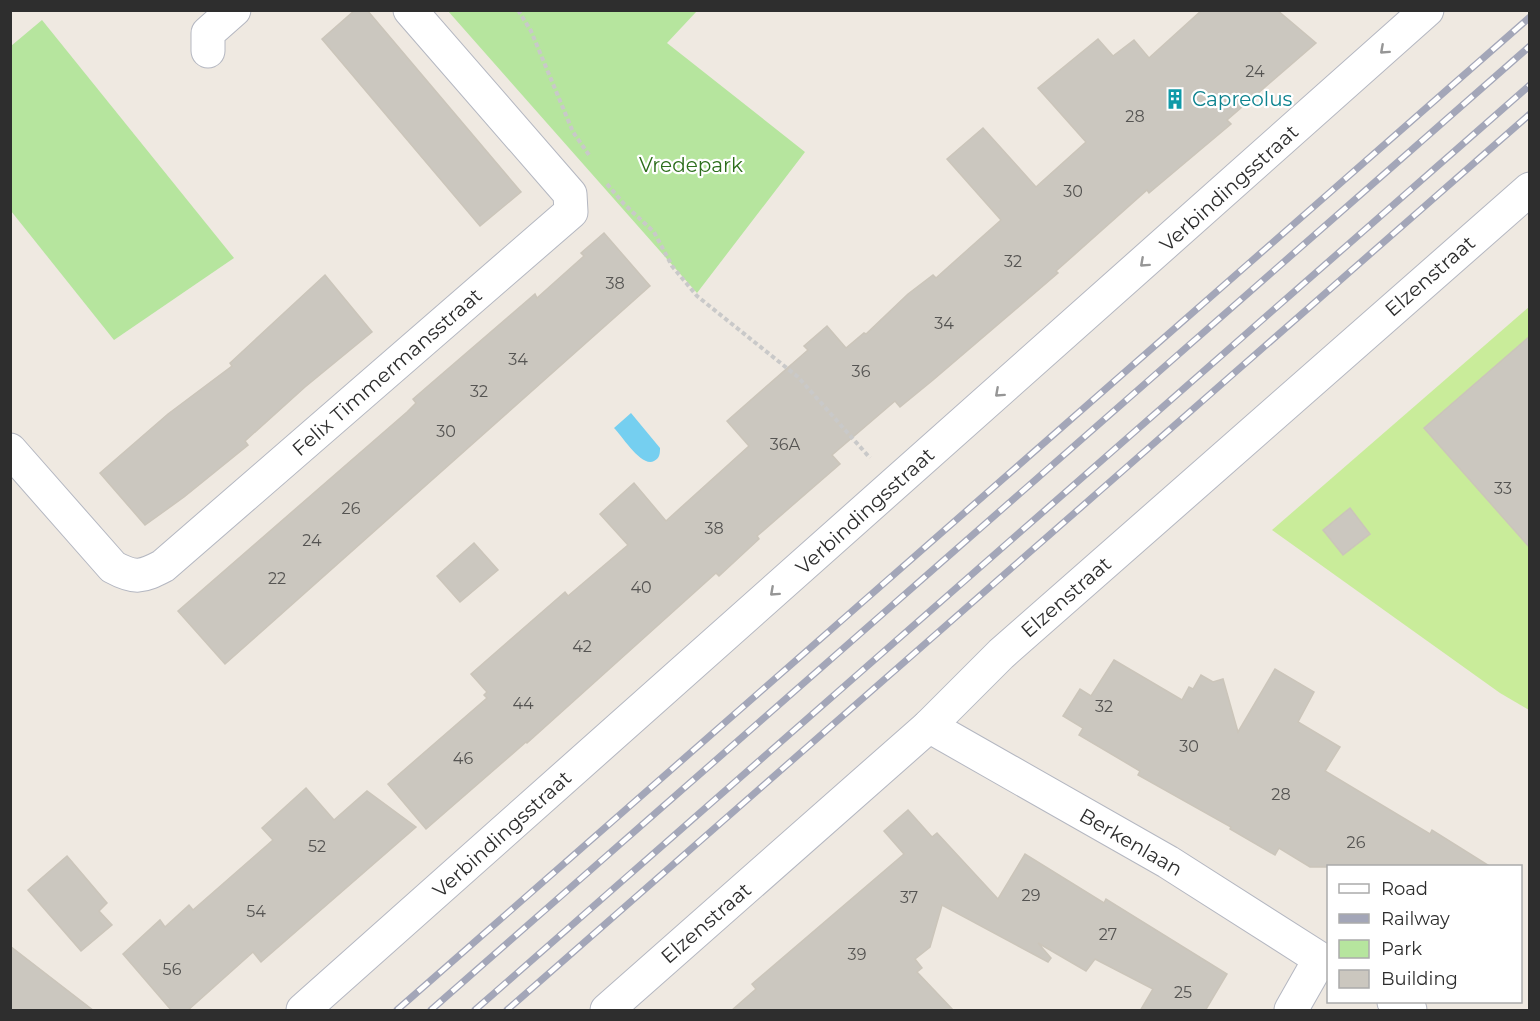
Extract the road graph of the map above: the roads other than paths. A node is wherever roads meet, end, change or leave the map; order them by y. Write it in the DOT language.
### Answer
graph roads {
  1 [pos="234,10"];
  2 [pos="410,10"];
  3 [pos="1427,10"];
  4 [pos="208,51"];
  5 [pos="1530,189"];
  6 [pos="10,450"];
  7 [pos="929,726"];
  8 [pos="1324,961"];
  9 [pos="1396,1003"];
  10 [pos="303,1011"];
  11 [pos="607,1011"];
  12 [pos="1291,1011"];
  13 [pos="1410,1011"];
  1 -- 4 [label="street"];
  2 -- 6 [label="street, Felix Timmermansstraat"];
  3 -- 10 [label="street, Verbindingsstraat, one-way"];
  5 -- 7 [label="street, Elzenstraat"];
  7 -- 8 [label="street, Berkenlaan"];
  7 -- 11 [label="street, Elzenstraat"];
  8 -- 12 [label="street"];
  9 -- 13 [label="street"];
}
